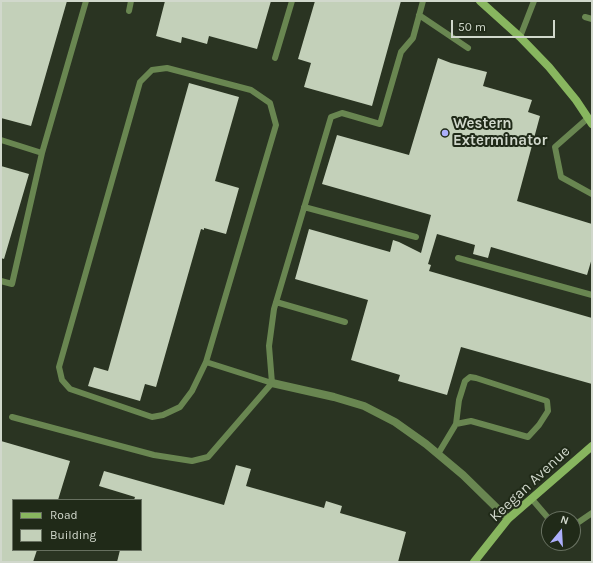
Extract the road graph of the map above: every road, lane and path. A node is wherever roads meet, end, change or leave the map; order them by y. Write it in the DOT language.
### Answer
graph roads {
  1 [pos="86,1"];
  2 [pos="131,1"];
  3 [pos="292,1"];
  4 [pos="422,1"];
  5 [pos="480,1"];
  6 [pos="534,1"];
  7 [pos="128,11"];
  8 [pos="419,15"];
  9 [pos="585,17"];
  10 [pos="592,19"];
  11 [pos="520,37"];
  12 [pos="468,48"];
  13 [pos="275,58"];
  14 [pos="590,121"];
  15 [pos="1,140"];
  16 [pos="42,153"];
  17 [pos="592,194"];
  18 [pos="304,207"];
  19 [pos="416,237"];
  20 [pos="458,258"];
  21 [pos="1,281"];
  22 [pos="592,295"];
  23 [pos="276,302"];
  24 [pos="345,322"];
  25 [pos="206,362"];
  26 [pos="272,384"];
  27 [pos="12,416"];
  28 [pos="456,424"];
  29 [pos="592,446"];
  30 [pos="438,454"];
  31 [pos="531,498"];
  32 [pos="542,511"];
  33 [pos="592,513"];
  34 [pos="508,519"];
  35 [pos="581,521"];
  36 [pos="474,562"];
  1 -- 16 [label="lane"];
  2 -- 7 [label="lane"];
  3 -- 13 [label="lane"];
  4 -- 8 [label="lane"];
  5 -- 11 [label="street"];
  6 -- 11 [label="lane"];
  8 -- 12 [label="lane"];
  8 -- 18 [label="lane"];
  9 -- 10 [label="lane"];
  11 -- 14 [label="street"];
  14 -- 17 [label="lane"];
  15 -- 16 [label="lane"];
  16 -- 21 [label="lane"];
  18 -- 19 [label="lane"];
  18 -- 23 [label="lane"];
  20 -- 22 [label="lane"];
  23 -- 24 [label="lane"];
  23 -- 26 [label="lane"];
  25 -- 25 [label="lane"];
  25 -- 26 [label="lane"];
  26 -- 27 [label="lane"];
  26 -- 30 [label="street"];
  28 -- 28 [label="lane"];
  28 -- 30 [label="lane"];
  29 -- 31 [label="street, Keegan Avenue"];
  30 -- 34 [label="street"];
  31 -- 32 [label="lane"];
  31 -- 34 [label="street, Keegan Avenue"];
  33 -- 35 [label="lane"];
  34 -- 36 [label="street, Keegan Avenue"];
}
